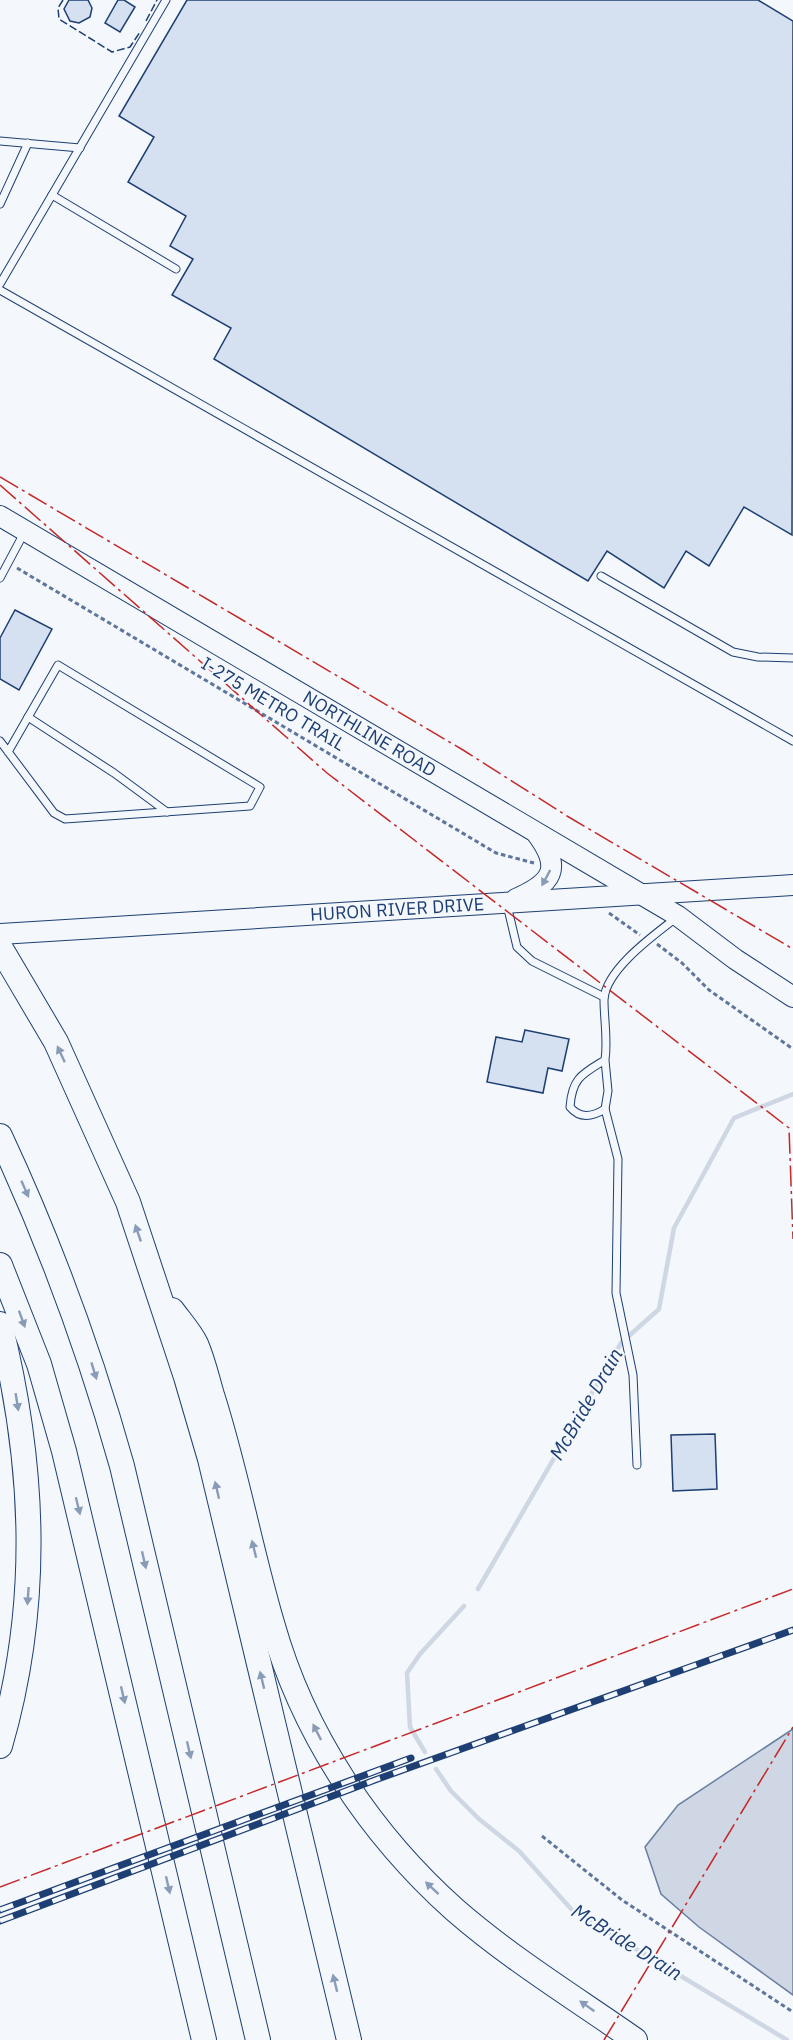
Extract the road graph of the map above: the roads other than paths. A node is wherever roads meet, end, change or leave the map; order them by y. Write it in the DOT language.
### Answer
graph roads {
  1 [pos="166,0"];
  2 [pos="0,141"];
  3 [pos="28,143"];
  4 [pos="80,148"];
  5 [pos="52,195"];
  6 [pos="0,204"];
  7 [pos="176,269"];
  8 [pos="0,284"];
  9 [pos="0,290"];
  10 [pos="0,516"];
  11 [pos="25,531"];
  12 [pos="601,576"];
  13 [pos="0,578"];
  14 [pos="793,658"];
  15 [pos="28,717"];
  16 [pos="0,741"];
  17 [pos="793,741"];
  18 [pos="8,752"];
  19 [pos="167,812"];
  20 [pos="537,834"];
  21 [pos="793,885"];
  22 [pos="640,895"];
  23 [pos="507,904"];
  24 [pos="678,916"];
  25 [pos="0,934"];
  26 [pos="0,947"];
  27 [pos="735,959"];
  28 [pos="793,984"];
  29 [pos="604,997"];
  30 [pos="793,997"];
  31 [pos="605,1060"];
  32 [pos="605,1109"];
  33 [pos="0,1136"];
  34 [pos="0,1265"];
  35 [pos="157,1289"];
  36 [pos="0,1324"];
  37 [pos="637,1465"];
  38 [pos="0,1746"];
  39 [pos="204,2040"];
  40 [pos="258,2040"];
  41 [pos="349,2040"];
  42 [pos="635,2040"];
  1 -- 4 [label="lane"];
  2 -- 3 [label="lane"];
  3 -- 4 [label="lane"];
  3 -- 6 [label="lane"];
  4 -- 5 [label="lane"];
  5 -- 7 [label="lane"];
  5 -- 8 [label="lane"];
  9 -- 17 [label="lane"];
  10 -- 11 [label="street, NORTHLINE ROAD"];
  11 -- 13 [label="lane"];
  11 -- 20 [label="street, NORTHLINE ROAD"];
  12 -- 14 [label="lane"];
  15 -- 18 [label="lane"];
  15 -- 19 [label="lane"];
  15 -- 19 [label="lane"];
  16 -- 18 [label="lane"];
  18 -- 19 [label="lane"];
  20 -- 22 [label="street, NORTHLINE ROAD"];
  20 -- 23 [label="street, one-way"];
  21 -- 22 [label="street, HURON RIVER DRIVE"];
  22 -- 23 [label="street, HURON RIVER DRIVE"];
  22 -- 24 [label="street, NORTHLINE ROAD"];
  23 -- 25 [label="street, HURON RIVER DRIVE"];
  23 -- 29 [label="lane"];
  24 -- 27 [label="street, NORTHLINE ROAD"];
  24 -- 29 [label="lane"];
  35 -- 26 [label="highway, one-way"];
  27 -- 28 [label="street, NORTHLINE ROAD"];
  27 -- 30 [label="street, NORTHLINE ROAD"];
  29 -- 31 [label="lane"];
  31 -- 32 [label="lane"];
  31 -- 32 [label="lane"];
  32 -- 37 [label="lane"];
  33 -- 40 [label="highway, one-way"];
  34 -- 39 [label="highway, one-way"];
  41 -- 35 [label="highway, one-way"];
  42 -- 35 [label="highway, one-way"];
  36 -- 38 [label="highway, one-way"];
}
